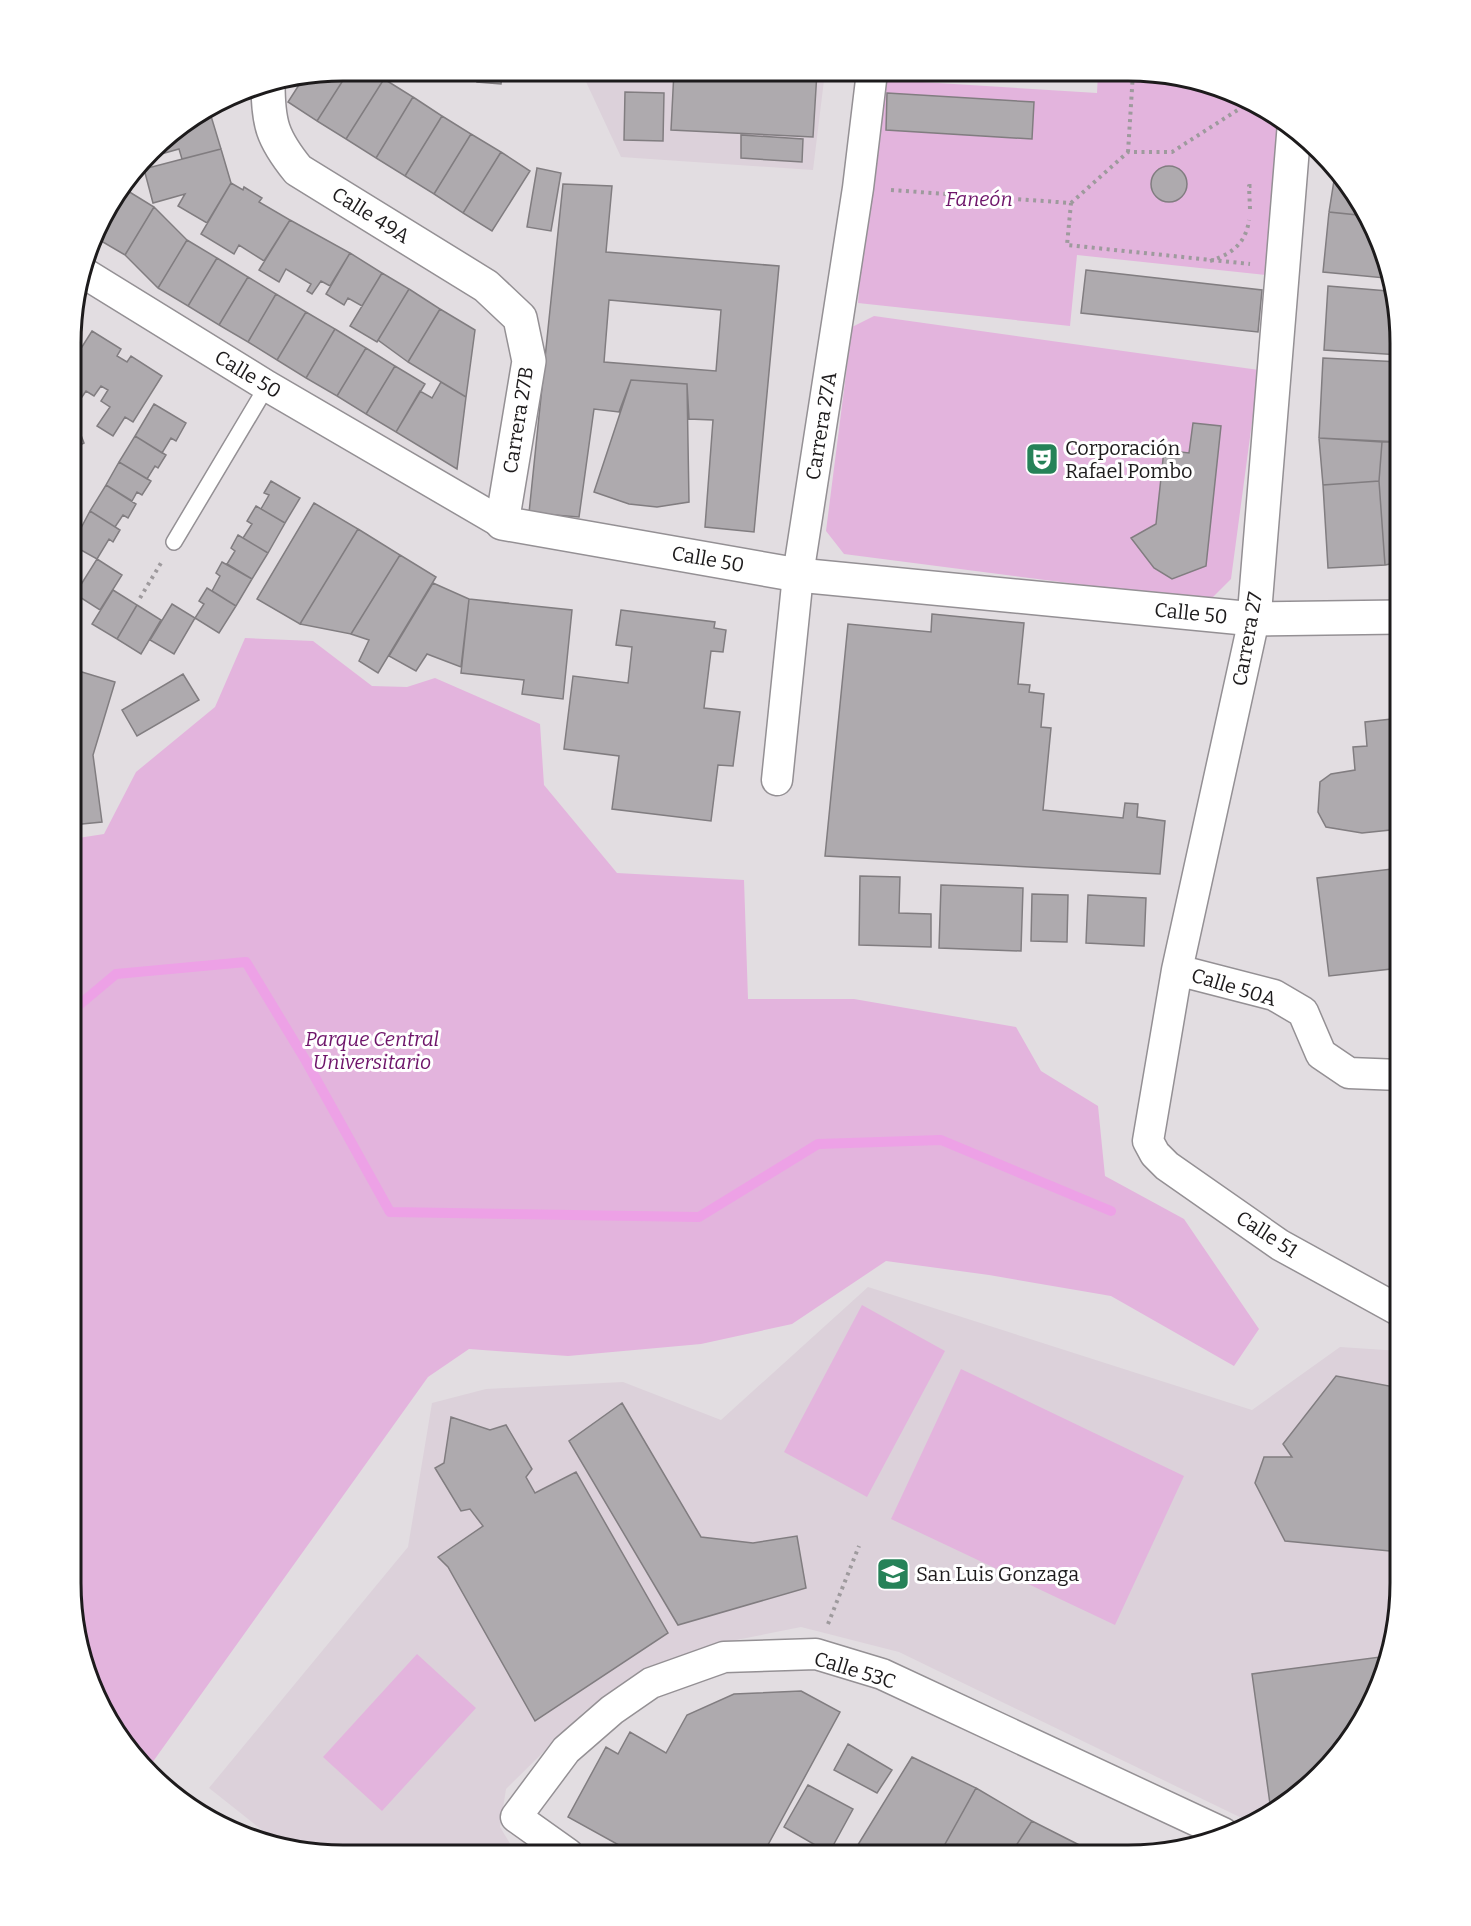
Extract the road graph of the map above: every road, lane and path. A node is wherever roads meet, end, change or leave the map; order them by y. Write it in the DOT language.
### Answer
graph roads {
  1 [pos="871,81"];
  2 [pos="1132,81"];
  3 [pos="268,92"];
  4 [pos="1242,107"];
  5 [pos="1293,139"];
  6 [pos="1128,152"];
  7 [pos="1289,186"];
  8 [pos="858,188"];
  9 [pos="1071,203"];
  10 [pos="1206,262"];
  11 [pos="1283,266"];
  12 [pos="90,276"];
  13 [pos="520,318"];
  14 [pos="267,386"];
  15 [pos="502,523"];
  16 [pos="174,542"];
  17 [pos="798,575"];
  18 [pos="140,598"];
  19 [pos="1390,617"];
  20 [pos="1254,619"];
  21 [pos="777,780"];
  22 [pos="1177,970"];
  23 [pos="1390,1075"];
  24 [pos="1148,1141"];
  25 [pos="1390,1306"];
  26 [pos="859,1546"];
  27 [pos="816,1654"];
  28 [pos="1216,1830"];
  29 [pos="555,1845"];
  1 -- 8 [label="street, Carrera 27A"];
  2 -- 6 [label="path"];
  3 -- 13 [label="main road, Calle 49A"];
  4 -- 6 [label="path"];
  5 -- 7 [label="main road, Carrera 27"];
  6 -- 9 [label="path"];
  7 -- 10 [label="path"];
  7 -- 11 [label="main road, Carrera 27"];
  8 -- 9 [label="path"];
  8 -- 17 [label="street, Carrera 27A"];
  9 -- 10 [label="path"];
  10 -- 11 [label="path"];
  11 -- 20 [label="main road, Carrera 27"];
  12 -- 14 [label="street, Calle 50"];
  13 -- 15 [label="main road, Carrera 27B"];
  14 -- 15 [label="street, Calle 50"];
  14 -- 16 [label="lane"];
  15 -- 17 [label="main road, Calle 50"];
  16 -- 18 [label="path"];
  17 -- 20 [label="main road, Calle 50"];
  17 -- 21 [label="street, Carrera 27A"];
  19 -- 20 [label="main road, Calle 50"];
  20 -- 22 [label="street, Carrera 27"];
  22 -- 23 [label="street, Calle 50A"];
  22 -- 24 [label="street, Carrera 27"];
  24 -- 25 [label="street, Calle 51"];
  26 -- 27 [label="path"];
  27 -- 28 [label="street, Calle 53C"];
  27 -- 29 [label="street, Calle 53C"];
}
